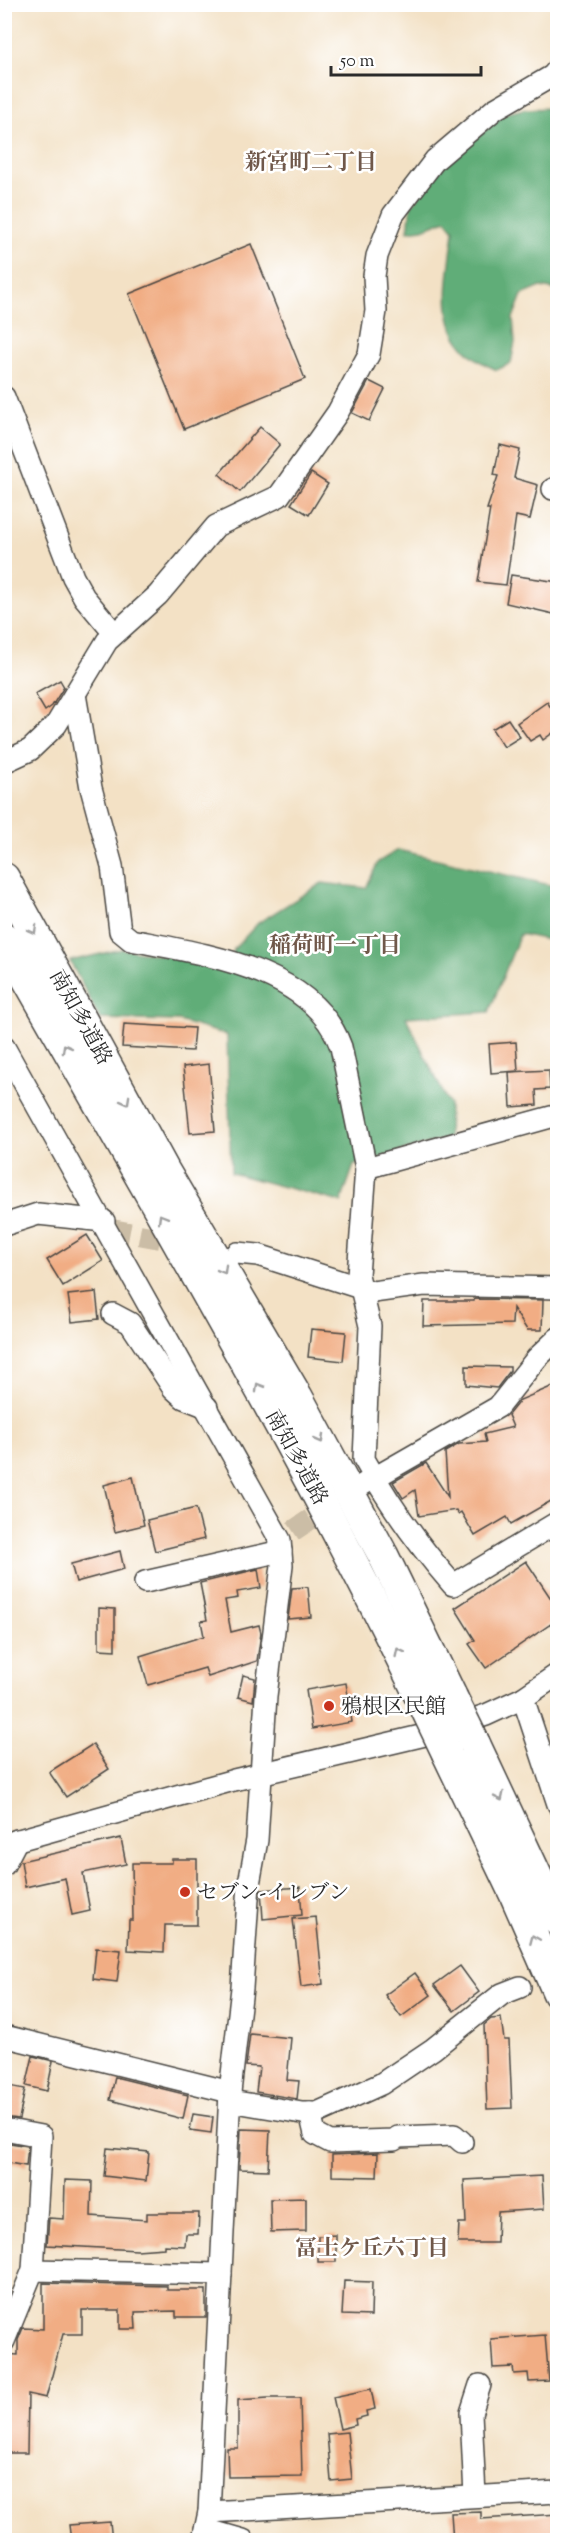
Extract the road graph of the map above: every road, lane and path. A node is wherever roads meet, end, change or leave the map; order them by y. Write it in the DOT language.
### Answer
graph roads {
  1 [pos="558,69"];
  2 [pos="4,397"];
  3 [pos="114,633"];
  4 [pos="75,694"];
  5 [pos="4,762"];
  6 [pos="4,878"];
  7 [pos="4,938"];
  8 [pos="4,1047"];
  9 [pos="558,1115"];
  10 [pos="366,1168"];
  11 [pos="104,1221"];
  12 [pos="4,1225"];
  13 [pos="237,1253"];
  14 [pos="558,1288"];
  15 [pos="363,1289"];
  16 [pos="113,1314"];
  17 [pos="558,1338"];
  18 [pos="207,1407"];
  19 [pos="367,1481"];
  20 [pos="558,1522"];
  21 [pos="285,1541"];
  22 [pos="145,1582"];
  23 [pos="558,1674"];
  24 [pos="523,1698"];
  25 [pos="438,1701"];
  26 [pos="461,1749"];
  27 [pos="261,1774"];
  28 [pos="558,1804"];
  29 [pos="11,1842"];
  30 [pos="4,1865"];
  31 [pos="558,1921"];
  32 [pos="520,1987"];
  33 [pos="558,1993"];
  34 [pos="4,2036"];
  35 [pos="230,2097"];
  36 [pos="310,2113"];
  37 [pos="4,2129"];
  38 [pos="462,2142"];
  39 [pos="33,2270"];
  40 [pos="221,2274"];
  41 [pos="4,2341"];
  42 [pos="480,2385"];
  43 [pos="558,2492"];
  44 [pos="475,2496"];
  45 [pos="206,2527"];
  46 [pos="243,2541"];
  1 -- 3 [label="street"];
  2 -- 3 [label="street"];
  3 -- 4 [label="street"];
  4 -- 5 [label="street"];
  4 -- 10 [label="street"];
  6 -- 25 [label="highway, 南知多道路, one-way"];
  25 -- 7 [label="highway, 南知多道路, one-way"];
  8 -- 11 [label="street"];
  9 -- 10 [label="street"];
  10 -- 15 [label="street"];
  11 -- 12 [label="street"];
  11 -- 18 [label="street"];
  13 -- 15 [label="street"];
  14 -- 15 [label="street"];
  15 -- 19 [label="street"];
  16 -- 18 [label="street"];
  17 -- 19 [label="street"];
  18 -- 21 [label="street"];
  19 -- 20 [label="street"];
  21 -- 22 [label="street"];
  21 -- 27 [label="street"];
  23 -- 24 [label="street"];
  24 -- 27 [label="street"];
  24 -- 28 [label="street"];
  25 -- 26 [label="highway, 南知多道路, bridge"];
  26 -- 31 [label="highway, 南知多道路, one-way"];
  33 -- 26 [label="highway, 南知多道路, one-way"];
  27 -- 29 [label="street"];
  27 -- 35 [label="street"];
  29 -- 30 [label="street"];
  32 -- 36 [label="street"];
  34 -- 35 [label="street"];
  35 -- 36 [label="street"];
  35 -- 40 [label="street"];
  36 -- 38 [label="street"];
  37 -- 39 [label="street"];
  39 -- 40 [label="street"];
  39 -- 41 [label="street"];
  40 -- 45 [label="street"];
  42 -- 44 [label="street"];
  43 -- 44 [label="street"];
  44 -- 45 [label="street"];
  45 -- 46 [label="street"];
}
